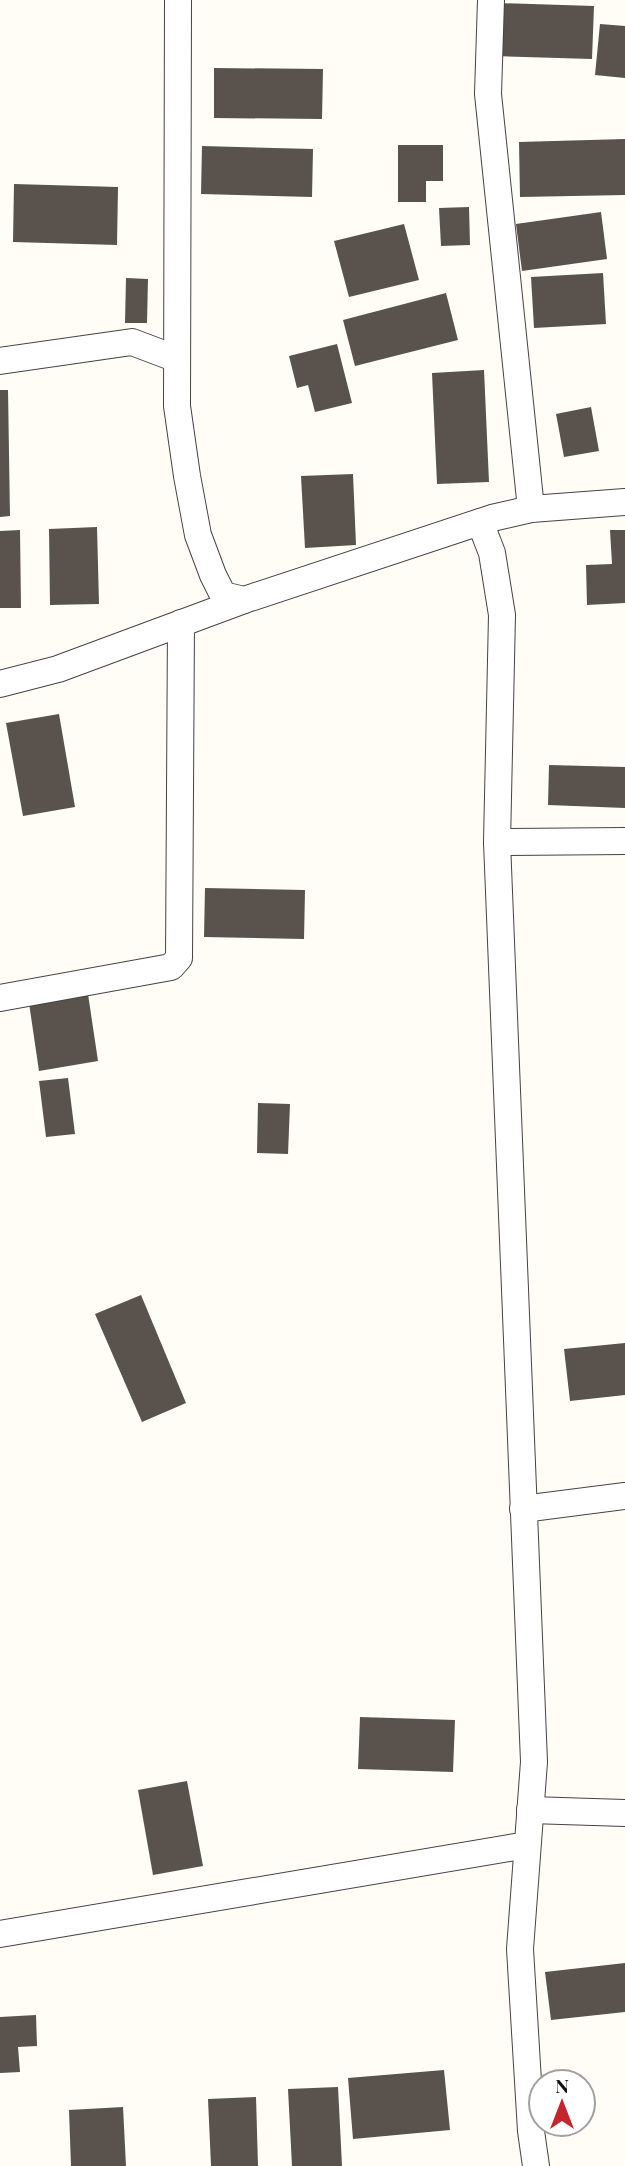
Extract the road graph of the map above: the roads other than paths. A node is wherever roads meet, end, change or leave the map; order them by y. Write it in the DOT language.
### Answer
graph roads {
  1 [pos="178,0"];
  2 [pos="491,0"];
  3 [pos="177,359"];
  4 [pos="0,361"];
  5 [pos="625,502"];
  6 [pos="531,509"];
  7 [pos="480,522"];
  8 [pos="244,600"];
  9 [pos="181,623"];
  10 [pos="0,684"];
  11 [pos="625,841"];
  12 [pos="497,842"];
  13 [pos="0,998"];
  14 [pos="625,1496"];
  15 [pos="523,1509"];
  16 [pos="530,1810"];
  17 [pos="625,1813"];
  18 [pos="527,1845"];
  19 [pos="0,1934"];
  20 [pos="537,2166"];
  1 -- 3 [label="street"];
  2 -- 6 [label="street"];
  3 -- 4 [label="street"];
  3 -- 8 [label="street"];
  5 -- 6 [label="street"];
  6 -- 7 [label="street"];
  7 -- 8 [label="street"];
  7 -- 12 [label="street"];
  8 -- 9 [label="street"];
  9 -- 10 [label="street"];
  9 -- 13 [label="street"];
  11 -- 12 [label="street"];
  12 -- 15 [label="street"];
  14 -- 15 [label="street"];
  15 -- 16 [label="street"];
  16 -- 17 [label="street"];
  16 -- 18 [label="street"];
  18 -- 19 [label="street"];
  18 -- 20 [label="street"];
}
